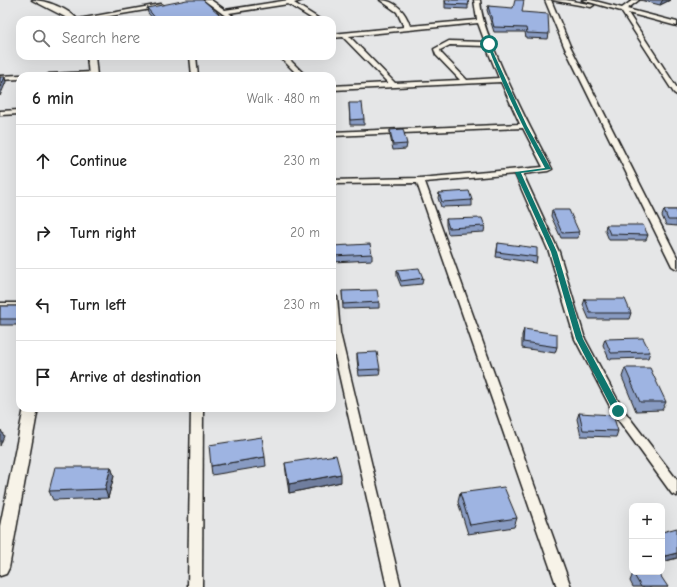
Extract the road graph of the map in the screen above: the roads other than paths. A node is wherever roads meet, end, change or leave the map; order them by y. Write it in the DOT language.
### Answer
graph roads {
  1 [pos="35,0"];
  2 [pos="207,0"];
  3 [pos="300,0"];
  4 [pos="383,0"];
  5 [pos="477,0"];
  6 [pos="548,0"];
  7 [pos="554,0"];
  8 [pos="585,0"];
  9 [pos="636,0"];
  10 [pos="289,2"];
  11 [pos="164,6"];
  12 [pos="611,7"];
  13 [pos="623,10"];
  14 [pos="224,12"];
  15 [pos="70,16"];
  16 [pos="100,16"];
  17 [pos="230,16"];
  18 [pos="312,16"];
  19 [pos="480,21"];
  20 [pos="677,24"];
  21 [pos="407,28"];
  22 [pos="336,34"];
  23 [pos="345,35"];
  24 [pos="489,44"];
  25 [pos="91,60"];
  26 [pos="193,60"];
  27 [pos="286,60"];
  28 [pos="93,72"];
  29 [pos="195,72"];
  30 [pos="299,72"];
  31 [pos="16,77"];
  32 [pos="0,78"];
  33 [pos="503,80"];
  34 [pos="465,81"];
  35 [pos="394,85"];
  36 [pos="336,88"];
  37 [pos="677,93"];
  38 [pos="16,112"];
  39 [pos="0,113"];
  40 [pos="524,126"];
  41 [pos="336,134"];
  42 [pos="518,172"];
  43 [pos="420,180"];
  44 [pos="336,182"];
  45 [pos="677,266"];
  46 [pos="0,306"];
  47 [pos="16,306"];
  48 [pos="336,336"];
  49 [pos="30,412"];
  50 [pos="197,412"];
  51 [pos="677,489"];
  52 [pos="0,568"];
  53 [pos="195,587"];
  54 [pos="394,587"];
  55 [pos="564,587"];
  1 -- 15 [label="street"];
  2 -- 14 [label="street"];
  3 -- 10 [label="street"];
  4 -- 21 [label="street"];
  5 -- 19 [label="street"];
  6 -- 45 [label="street"];
  7 -- 12 [label="street"];
  8 -- 12 [label="street"];
  9 -- 13 [label="street"];
  10 -- 14 [label="street"];
  10 -- 18 [label="street"];
  11 -- 16 [label="street"];
  12 -- 13 [label="street"];
  13 -- 20 [label="street"];
  13 -- 37 [label="street"];
  14 -- 17 [label="street"];
  19 -- 21 [label="street"];
  19 -- 24 [label="street"];
  21 -- 23 [label="street"];
  22 -- 23 [label="street"];
  23 -- 35 [label="street"];
  24 -- 33 [label="street"];
  24 -- 34 [label="street"];
  25 -- 28 [label="street"];
  26 -- 29 [label="street"];
  27 -- 30 [label="street"];
  31 -- 32 [label="street"];
  33 -- 34 [label="street"];
  33 -- 40 [label="street"];
  34 -- 35 [label="street"];
  35 -- 36 [label="street"];
  38 -- 39 [label="street"];
  40 -- 41 [label="street"];
  40 -- 42 [label="street"];
  42 -- 43 [label="street"];
  42 -- 51 [label="street"];
  43 -- 44 [label="street"];
  43 -- 55 [label="street"];
  46 -- 47 [label="street"];
  48 -- 54 [label="street"];
  49 -- 52 [label="street"];
  50 -- 53 [label="street"];
}
